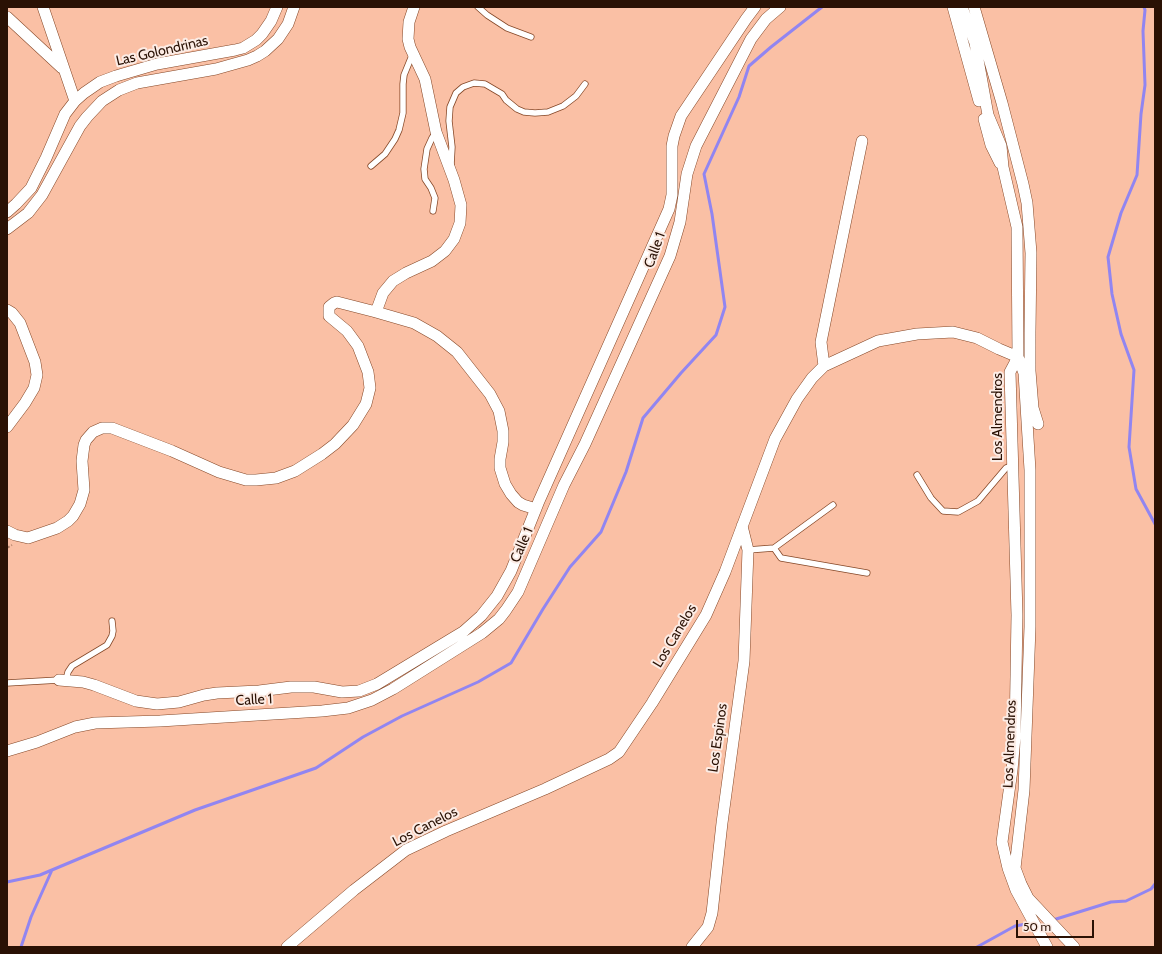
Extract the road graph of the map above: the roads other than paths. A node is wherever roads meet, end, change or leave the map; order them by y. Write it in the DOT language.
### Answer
graph roads {
  1 [pos="43,7"];
  2 [pos="277,7"];
  3 [pos="294,7"];
  4 [pos="414,7"];
  5 [pos="478,7"];
  6 [pos="755,7"];
  7 [pos="780,7"];
  8 [pos="954,7"];
  9 [pos="962,7"];
  10 [pos="974,7"];
  11 [pos="7,17"];
  12 [pos="531,37"];
  13 [pos="413,54"];
  14 [pos="64,70"];
  15 [pos="585,84"];
  16 [pos="75,101"];
  17 [pos="436,132"];
  18 [pos="862,141"];
  19 [pos="371,166"];
  20 [pos="1003,167"];
  21 [pos="451,170"];
  22 [pos="433,211"];
  23 [pos="7,212"];
  24 [pos="7,229"];
  25 [pos="7,310"];
  26 [pos="376,312"];
  27 [pos="1018,357"];
  28 [pos="824,366"];
  29 [pos="1038,424"];
  30 [pos="7,427"];
  31 [pos="1014,464"];
  32 [pos="917,475"];
  33 [pos="833,505"];
  34 [pos="536,508"];
  35 [pos="742,526"];
  36 [pos="7,531"];
  37 [pos="1030,538"];
  38 [pos="1016,541"];
  39 [pos="774,548"];
  40 [pos="748,550"];
  41 [pos="867,573"];
  42 [pos="112,621"];
  43 [pos="63,680"];
  44 [pos="7,683"];
  45 [pos="7,751"];
  46 [pos="1015,879"];
  47 [pos="287,947"];
  48 [pos="692,947"];
  49 [pos="1047,947"];
  50 [pos="1074,947"];
  1 -- 14 [label="street"];
  2 -- 16 [label="street, Las Golondrinas"];
  3 -- 24 [label="street"];
  4 -- 13 [label="street"];
  5 -- 12 [label="lane"];
  6 -- 34 [label="street"];
  7 -- 45 [label="street, Calle 1"];
  8 -- 20 [label="street"];
  9 -- 20 [label="street"];
  10 -- 29 [label="street"];
  11 -- 14 [label="street"];
  13 -- 17 [label="street"];
  13 -- 19 [label="lane"];
  14 -- 16 [label="street"];
  15 -- 21 [label="lane"];
  16 -- 23 [label="street, Las Golondrinas"];
  17 -- 21 [label="street"];
  17 -- 22 [label="lane"];
  18 -- 28 [label="street"];
  20 -- 27 [label="street"];
  21 -- 26 [label="street"];
  25 -- 30 [label="street"];
  26 -- 34 [label="street"];
  26 -- 36 [label="street"];
  27 -- 28 [label="street, Los Canelos"];
  27 -- 31 [label="street, Los Almendros"];
  27 -- 37 [label="street, Los Almendros"];
  28 -- 35 [label="street, Los Canelos"];
  31 -- 32 [label="lane"];
  31 -- 38 [label="street, Los Almendros"];
  33 -- 39 [label="lane"];
  34 -- 43 [label="street"];
  35 -- 40 [label="street, Los Espinos"];
  35 -- 47 [label="street, Los Canelos"];
  37 -- 38 [label="street"];
  37 -- 46 [label="street, Los Almendros"];
  38 -- 46 [label="street, Los Almendros"];
  39 -- 40 [label="lane"];
  39 -- 41 [label="lane"];
  40 -- 48 [label="street, Los Espinos"];
  42 -- 43 [label="lane"];
  43 -- 44 [label="lane"];
  46 -- 49 [label="street, Los Almendros"];
  46 -- 50 [label="street, Los Almendros"];
}
